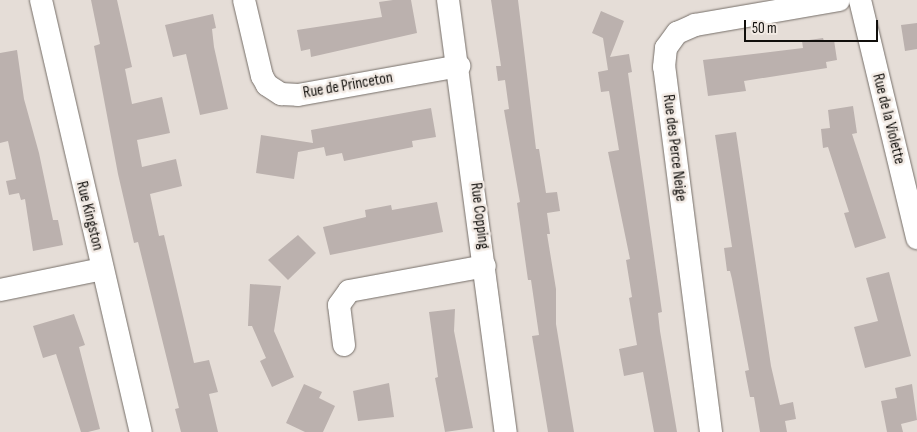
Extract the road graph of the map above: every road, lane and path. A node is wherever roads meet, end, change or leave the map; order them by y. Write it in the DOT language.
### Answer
graph roads {
  1 [pos="41,0"];
  2 [pos="244,0"];
  3 [pos="448,0"];
  4 [pos="839,0"];
  5 [pos="860,0"];
  6 [pos="459,66"];
  7 [pos="917,238"];
  8 [pos="485,266"];
  9 [pos="102,269"];
  10 [pos="0,290"];
  11 [pos="344,345"];
  12 [pos="141,432"];
  13 [pos="506,432"];
  14 [pos="711,432"];
  1 -- 9 [label="street, Rue Kingston"];
  2 -- 6 [label="street, Rue de Princeton"];
  3 -- 6 [label="street, Rue Copping"];
  4 -- 14 [label="street, Rue des Perce Neige"];
  5 -- 7 [label="street, Rue de la Violette"];
  6 -- 8 [label="street, Rue Copping"];
  8 -- 11 [label="street"];
  8 -- 13 [label="street, Rue Copping"];
  9 -- 10 [label="street"];
  9 -- 12 [label="street, Rue Kingston"];
}
